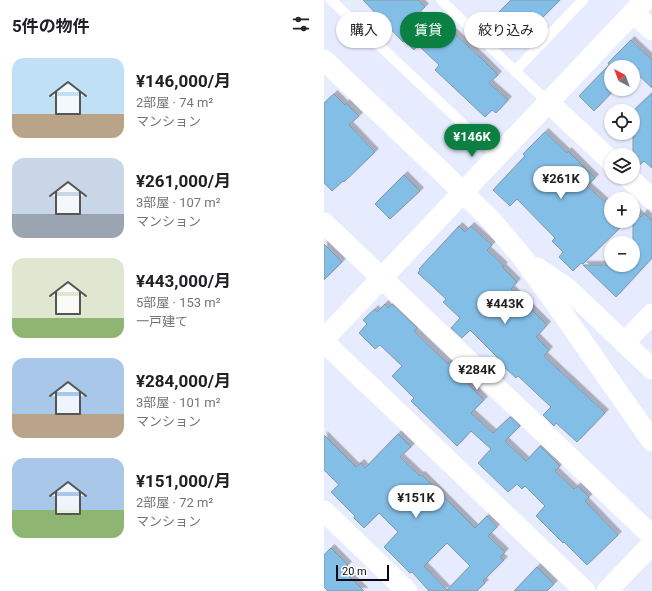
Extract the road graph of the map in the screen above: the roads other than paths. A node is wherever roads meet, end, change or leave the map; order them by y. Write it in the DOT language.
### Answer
graph roads {
  1 [pos="331,0"];
  2 [pos="440,0"];
  3 [pos="583,0"];
  4 [pos="639,6"];
  5 [pos="652,30"];
  6 [pos="324,60"];
  7 [pos="515,71"];
  8 [pos="548,102"];
  9 [pos="604,154"];
  10 [pos="497,156"];
  11 [pos="635,184"];
  12 [pos="463,192"];
  13 [pos="652,200"];
  14 [pos="324,223"];
  15 [pos="523,258"];
  16 [pos="383,278"];
  17 [pos="652,314"];
  18 [pos="324,340"];
  19 [pos="624,343"];
  20 [pos="652,369"];
  21 [pos="652,441"];
  22 [pos="324,511"];
  23 [pos="652,536"];
  24 [pos="652,544"];
  25 [pos="407,591"];
  26 [pos="585,591"];
  27 [pos="608,591"];
  1 -- 10 [label="lane"];
  2 -- 7 [label="lane"];
  3 -- 7 [label="lane"];
  4 -- 5 [label="street"];
  4 -- 8 [label="street"];
  6 -- 12 [label="street"];
  7 -- 8 [label="lane"];
  8 -- 9 [label="street"];
  8 -- 10 [label="street"];
  10 -- 12 [label="street"];
  11 -- 13 [label="street"];
  12 -- 15 [label="street"];
  12 -- 16 [label="street"];
  14 -- 16 [label="street"];
  15 -- 19 [label="street"];
  15 -- 21 [label="street"];
  16 -- 18 [label="street"];
  16 -- 23 [label="street"];
  17 -- 19 [label="street"];
  18 -- 26 [label="street"];
  19 -- 20 [label="street"];
  22 -- 25 [label="street"];
  24 -- 27 [label="street"];
}
